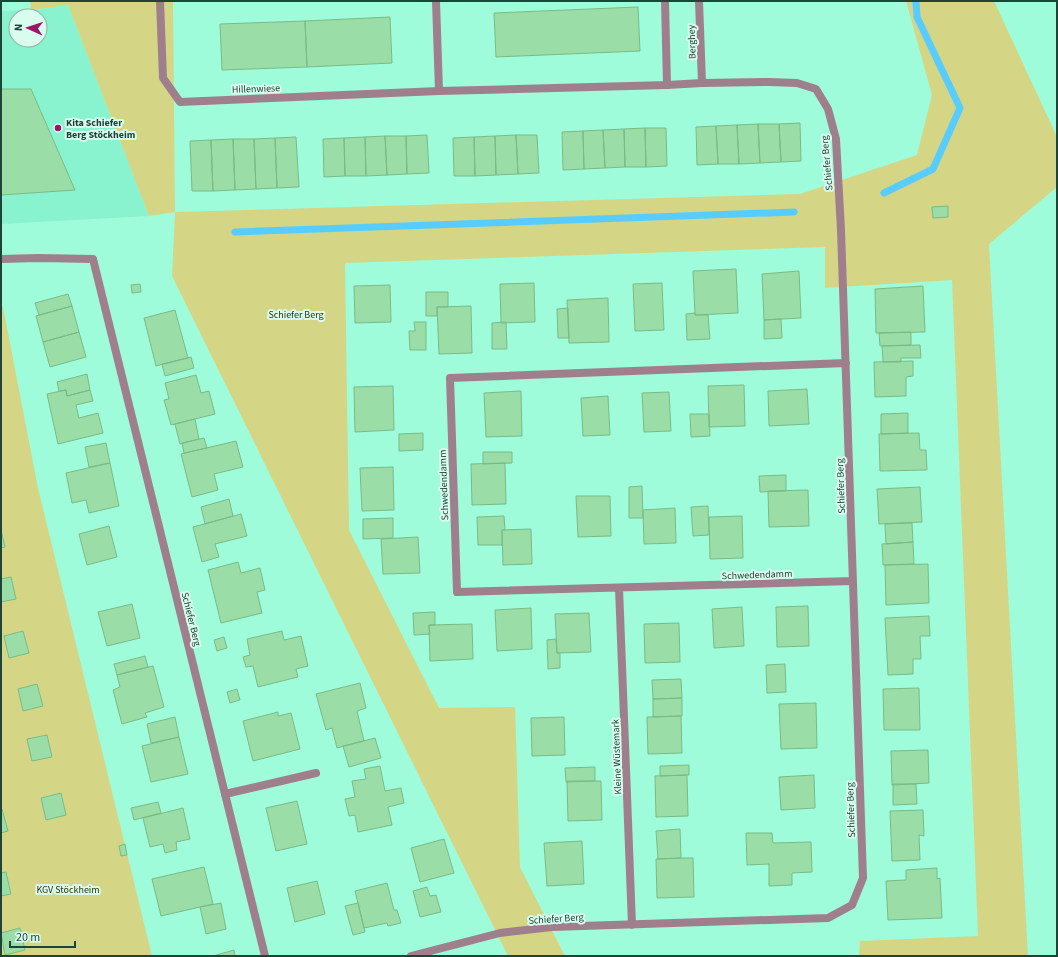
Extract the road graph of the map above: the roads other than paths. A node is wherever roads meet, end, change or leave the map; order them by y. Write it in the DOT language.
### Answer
graph roads {
  1 [pos="160,1"];
  2 [pos="436,1"];
  3 [pos="665,1"];
  4 [pos="699,1"];
  5 [pos="702,83"];
  6 [pos="666,85"];
  7 [pos="439,91"];
  8 [pos="1,259"];
  9 [pos="846,363"];
  10 [pos="853,581"];
  11 [pos="619,588"];
  12 [pos="316,773"];
  13 [pos="225,794"];
  14 [pos="632,924"];
  15 [pos="265,956"];
  16 [pos="411,956"];
  1 -- 7 [label="street, Hillenwiese"];
  2 -- 7 [label="street"];
  3 -- 6 [label="street"];
  4 -- 5 [label="street, Berghey"];
  5 -- 6 [label="street, Schiefer Berg"];
  5 -- 9 [label="street, Schiefer Berg"];
  6 -- 7 [label="street, Schiefer Berg"];
  8 -- 13 [label="street, Schiefer Berg"];
  9 -- 10 [label="street, Schiefer Berg"];
  9 -- 11 [label="street, Schwedendamm"];
  10 -- 11 [label="street, Schwedendamm"];
  10 -- 14 [label="street, Schiefer Berg"];
  11 -- 14 [label="street, Kleine Wüstemark"];
  12 -- 13 [label="street"];
  13 -- 15 [label="street, Schiefer Berg"];
  14 -- 16 [label="street, Schiefer Berg"];
}
